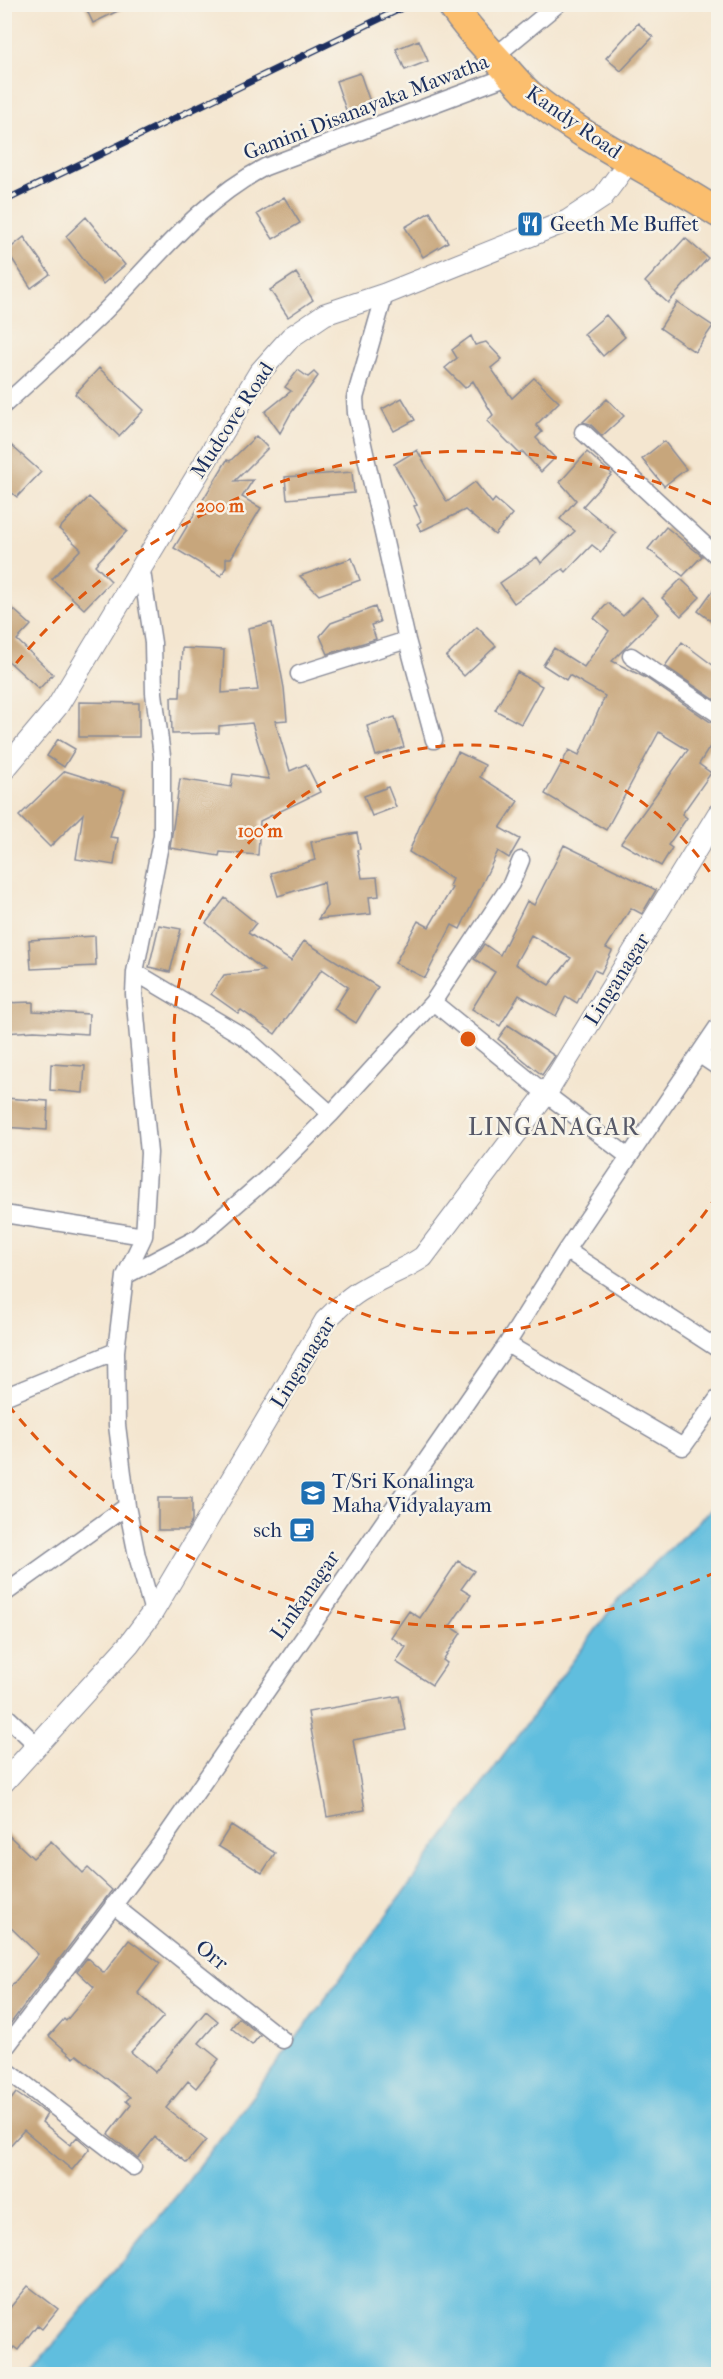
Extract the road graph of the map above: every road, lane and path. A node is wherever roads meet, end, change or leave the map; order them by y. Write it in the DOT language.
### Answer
graph roads {
  1 [pos="451,4"];
  2 [pos="558,4"];
  3 [pos="502,66"];
  4 [pos="630,160"];
  5 [pos="718,213"];
  6 [pos="385,294"];
  7 [pos="4,405"];
  8 [pos="583,432"];
  9 [pos="718,557"];
  10 [pos="141,565"];
  11 [pos="407,640"];
  12 [pos="631,656"];
  13 [pos="299,674"];
  14 [pos="718,714"];
  15 [pos="434,740"];
  16 [pos="4,771"];
  17 [pos="718,814"];
  18 [pos="521,860"];
  19 [pos="135,972"];
  20 [pos="433,1002"];
  21 [pos="718,1026"];
  22 [pos="700,1055"];
  23 [pos="718,1067"];
  24 [pos="546,1094"];
  25 [pos="331,1114"];
  26 [pos="629,1157"];
  27 [pos="4,1214"];
  28 [pos="144,1236"];
  29 [pos="566,1250"];
  30 [pos="125,1276"];
  31 [pos="507,1344"];
  32 [pos="718,1350"];
  33 [pos="116,1351"];
  34 [pos="4,1397"];
  35 [pos="718,1398"];
  36 [pos="127,1506"];
  37 [pos="4,1594"];
  38 [pos="153,1612"];
  39 [pos="4,1713"];
  40 [pos="38,1746"];
  41 [pos="4,1782"];
  42 [pos="113,1905"];
  43 [pos="283,2040"];
  44 [pos="4,2050"];
  45 [pos="4,2068"];
  46 [pos="133,2167"];
  1 -- 3 [label="highway, Kandy Road"];
  2 -- 3 [label="street, Gamini Disanayaka Mawatha"];
  3 -- 4 [label="highway, Kandy Road"];
  3 -- 7 [label="street, Gamini Disanayaka Mawatha"];
  4 -- 5 [label="highway, Kandy Road"];
  4 -- 6 [label="street, Mudcove Road"];
  6 -- 10 [label="street, Mudcove Road"];
  6 -- 11 [label="street"];
  8 -- 9 [label="street"];
  10 -- 16 [label="street, Mudcove Road"];
  10 -- 19 [label="street"];
  11 -- 13 [label="street"];
  11 -- 15 [label="street"];
  12 -- 14 [label="street"];
  17 -- 24 [label="street, Linganagar"];
  18 -- 20 [label="street"];
  19 -- 25 [label="street"];
  19 -- 28 [label="street"];
  20 -- 24 [label="street"];
  20 -- 25 [label="street"];
  21 -- 22 [label="street, Linkanagar"];
  22 -- 23 [label="street"];
  22 -- 26 [label="street, Linkanagar"];
  24 -- 26 [label="street"];
  24 -- 38 [label="street, Linganagar"];
  25 -- 30 [label="street"];
  26 -- 29 [label="street, Linkanagar"];
  27 -- 28 [label="street"];
  28 -- 30 [label="street"];
  29 -- 31 [label="street, Linkanagar"];
  29 -- 32 [label="street"];
  30 -- 33 [label="street"];
  31 -- 35 [label="street"];
  31 -- 42 [label="street, Linkanagar"];
  33 -- 34 [label="street"];
  33 -- 36 [label="street"];
  36 -- 37 [label="street"];
  36 -- 38 [label="street"];
  38 -- 40 [label="street, Linganagar"];
  39 -- 40 [label="street"];
  40 -- 41 [label="street, Linganagar"];
  42 -- 43 [label="street, Orr"];
  42 -- 44 [label="street, Linkanagar"];
  45 -- 46 [label="street"];
}
